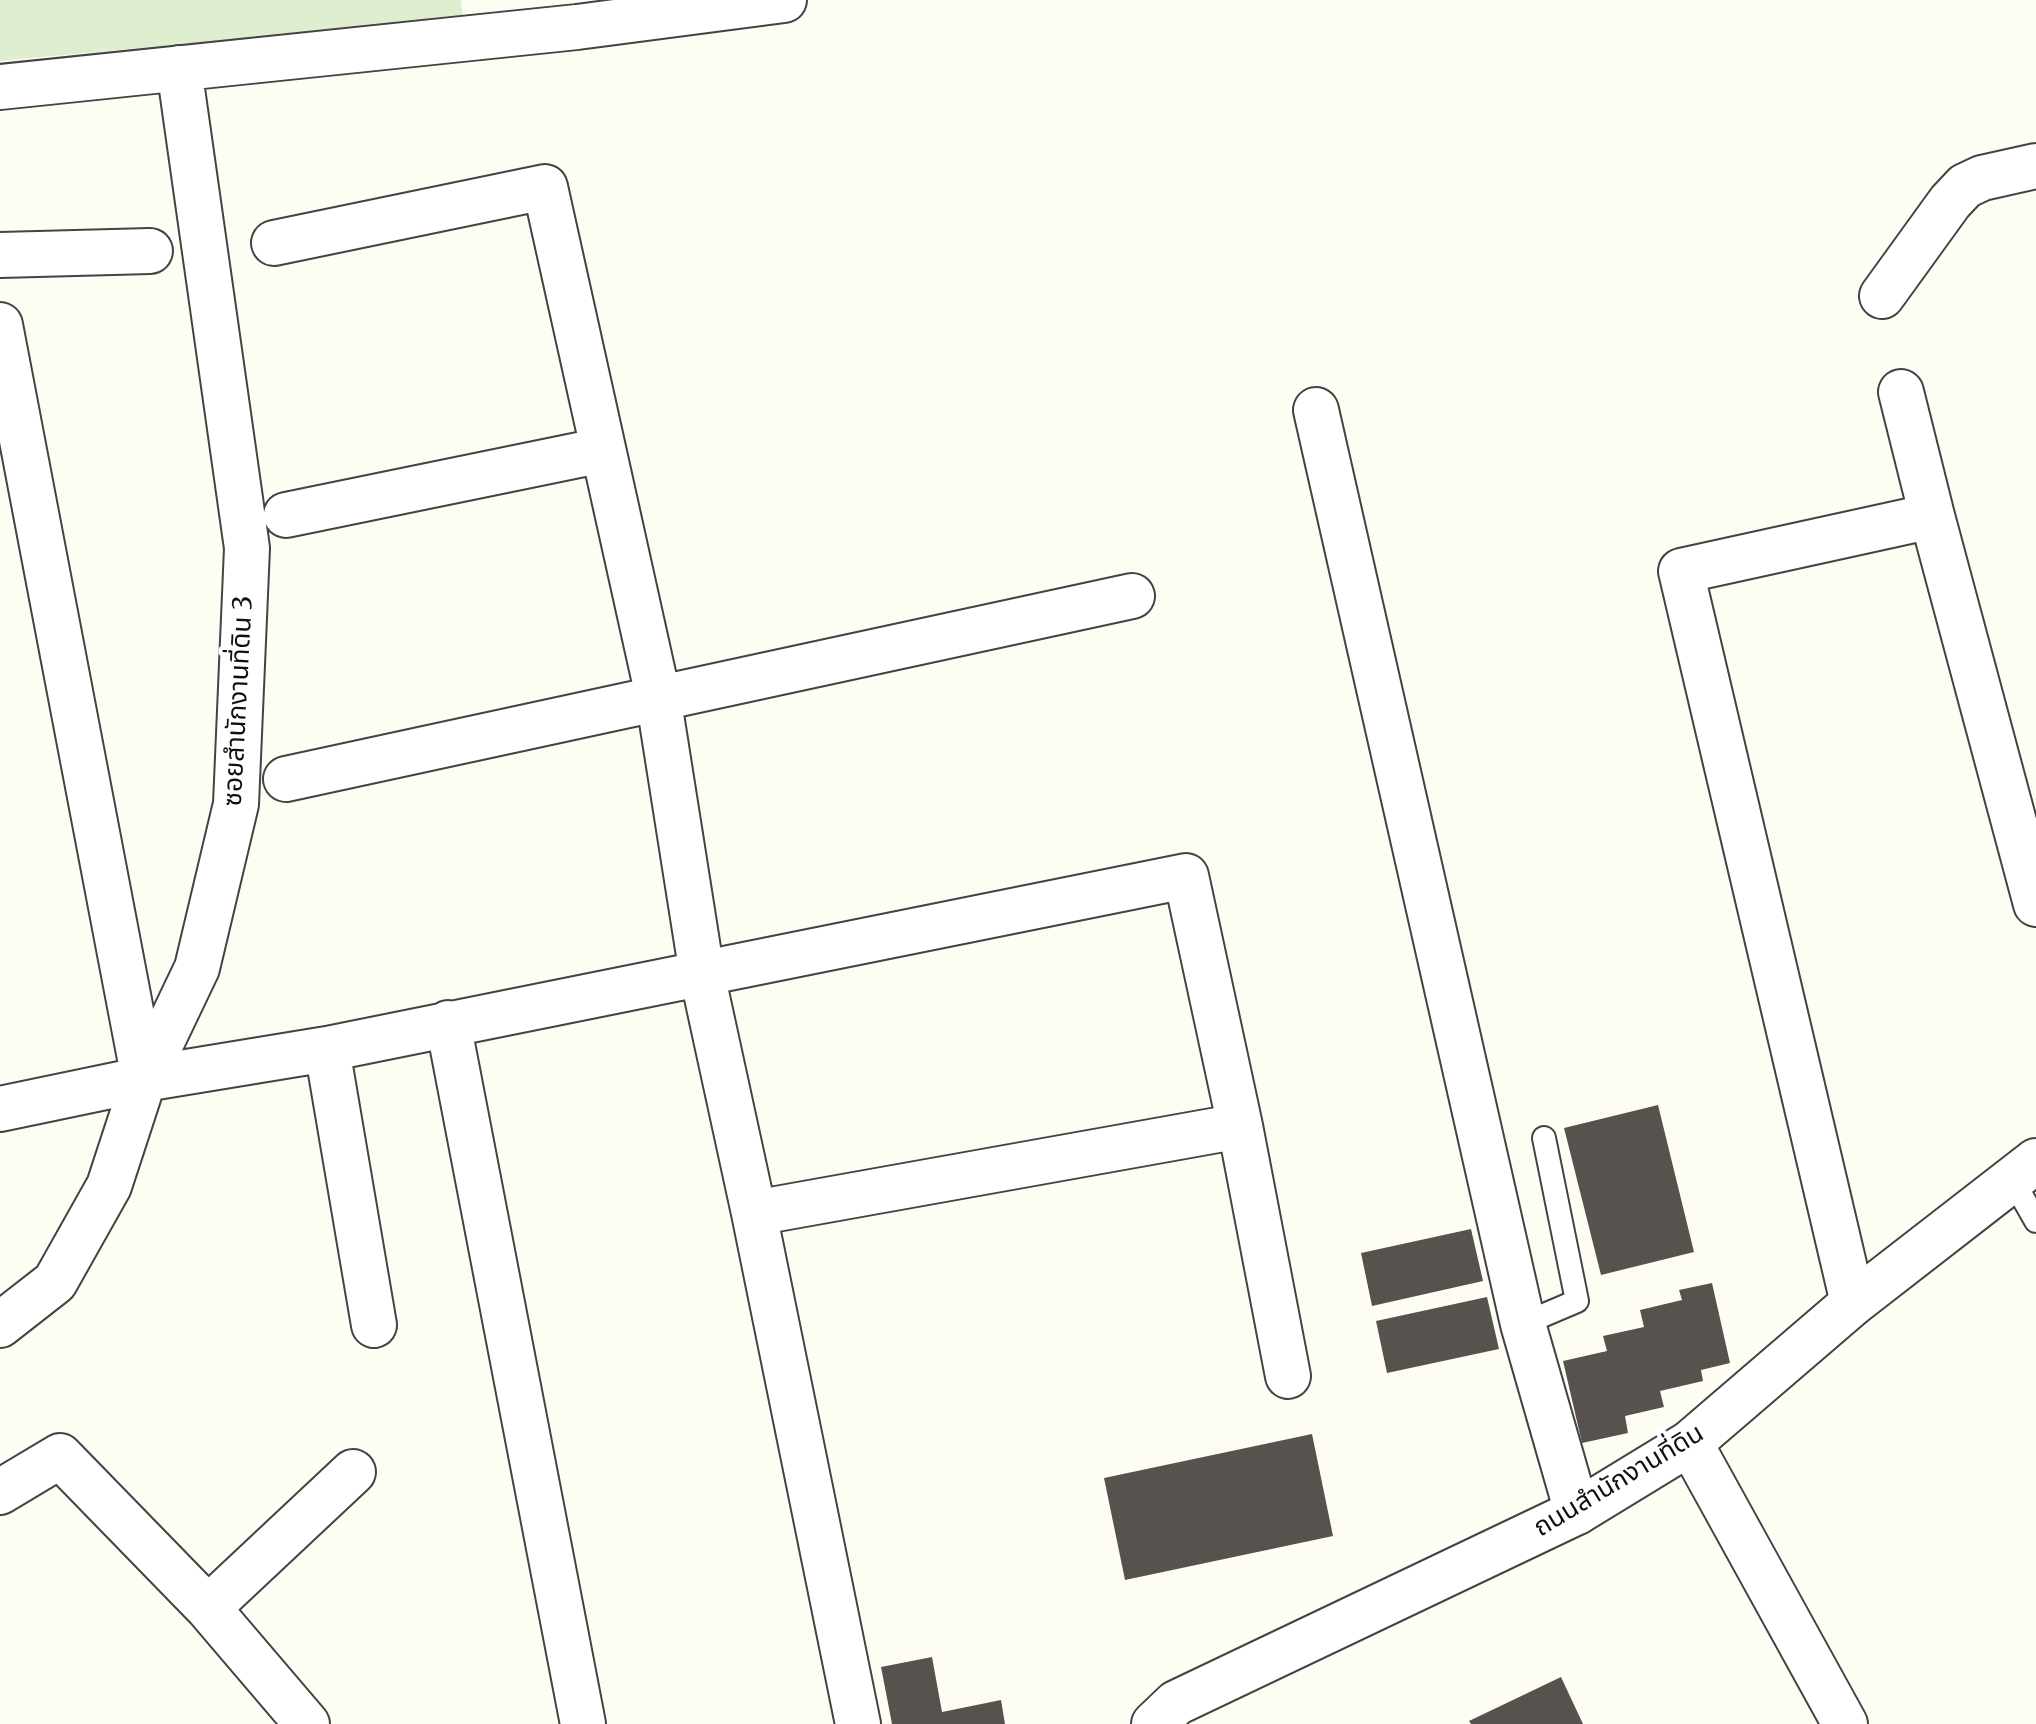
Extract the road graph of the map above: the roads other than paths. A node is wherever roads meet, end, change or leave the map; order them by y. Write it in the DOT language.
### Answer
graph roads {
  1 [pos="784,0"];
  2 [pos="578,13"];
  3 [pos="179,68"];
  4 [pos="0,87"];
  5 [pos="2036,166"];
  6 [pos="274,243"];
  7 [pos="150,251"];
  8 [pos="0,255"];
  9 [pos="1882,296"];
  10 [pos="0,325"];
  11 [pos="1901,392"];
  12 [pos="1316,410"];
  13 [pos="603,450"];
  14 [pos="286,515"];
  15 [pos="1932,516"];
  16 [pos="1132,596"];
  17 [pos="658,696"];
  18 [pos="286,779"];
  19 [pos="2036,904"];
  20 [pos="702,974"];
  21 [pos="448,1023"];
  22 [pos="327,1049"];
  23 [pos="144,1079"];
  24 [pos="0,1109"];
  25 [pos="1240,1126"];
  26 [pos="1544,1138"];
  27 [pos="2024,1170"];
  28 [pos="754,1213"];
  29 [pos="2036,1221"];
  30 [pos="1853,1303"];
  31 [pos="1523,1324"];
  32 [pos="0,1325"];
  33 [pos="374,1325"];
  34 [pos="1288,1376"];
  35 [pos="1690,1443"];
  36 [pos="353,1472"];
  37 [pos="0,1492"];
  38 [pos="1577,1512"];
  39 [pos="208,1608"];
  40 [pos="307,1724"];
  41 [pos="583,1724"];
  42 [pos="858,1724"];
  43 [pos="1154,1724"];
  44 [pos="1845,1724"];
  1 -- 2 [label="street"];
  2 -- 3 [label="street"];
  3 -- 4 [label="street"];
  3 -- 23 [label="street, ซอยสำนักงานที่ดิน 3"];
  5 -- 9 [label="street"];
  6 -- 13 [label="street"];
  7 -- 8 [label="street"];
  10 -- 23 [label="street"];
  11 -- 15 [label="street"];
  12 -- 31 [label="street"];
  13 -- 14 [label="street"];
  13 -- 17 [label="street"];
  15 -- 19 [label="street"];
  15 -- 30 [label="street"];
  16 -- 17 [label="street"];
  17 -- 18 [label="street"];
  17 -- 20 [label="street"];
  20 -- 21 [label="street"];
  20 -- 25 [label="street"];
  20 -- 28 [label="street"];
  21 -- 22 [label="street"];
  21 -- 41 [label="street"];
  22 -- 23 [label="street"];
  22 -- 33 [label="street"];
  23 -- 24 [label="street"];
  23 -- 32 [label="street, ซอยสำนักงานที่ดิน 3"];
  25 -- 28 [label="street"];
  25 -- 34 [label="street"];
  26 -- 31 [label="lane"];
  27 -- 29 [label="lane"];
  27 -- 30 [label="street, ถนนสำนักงานที่ดิน"];
  28 -- 42 [label="street"];
  30 -- 35 [label="street, ถนนสำนักงานที่ดิน"];
  31 -- 38 [label="street"];
  35 -- 38 [label="street, ถนนสำนักงานที่ดิน"];
  35 -- 44 [label="street"];
  36 -- 39 [label="street"];
  37 -- 39 [label="street"];
  38 -- 43 [label="street, ถนนสำนักงานที่ดิน"];
  39 -- 40 [label="street"];
}
